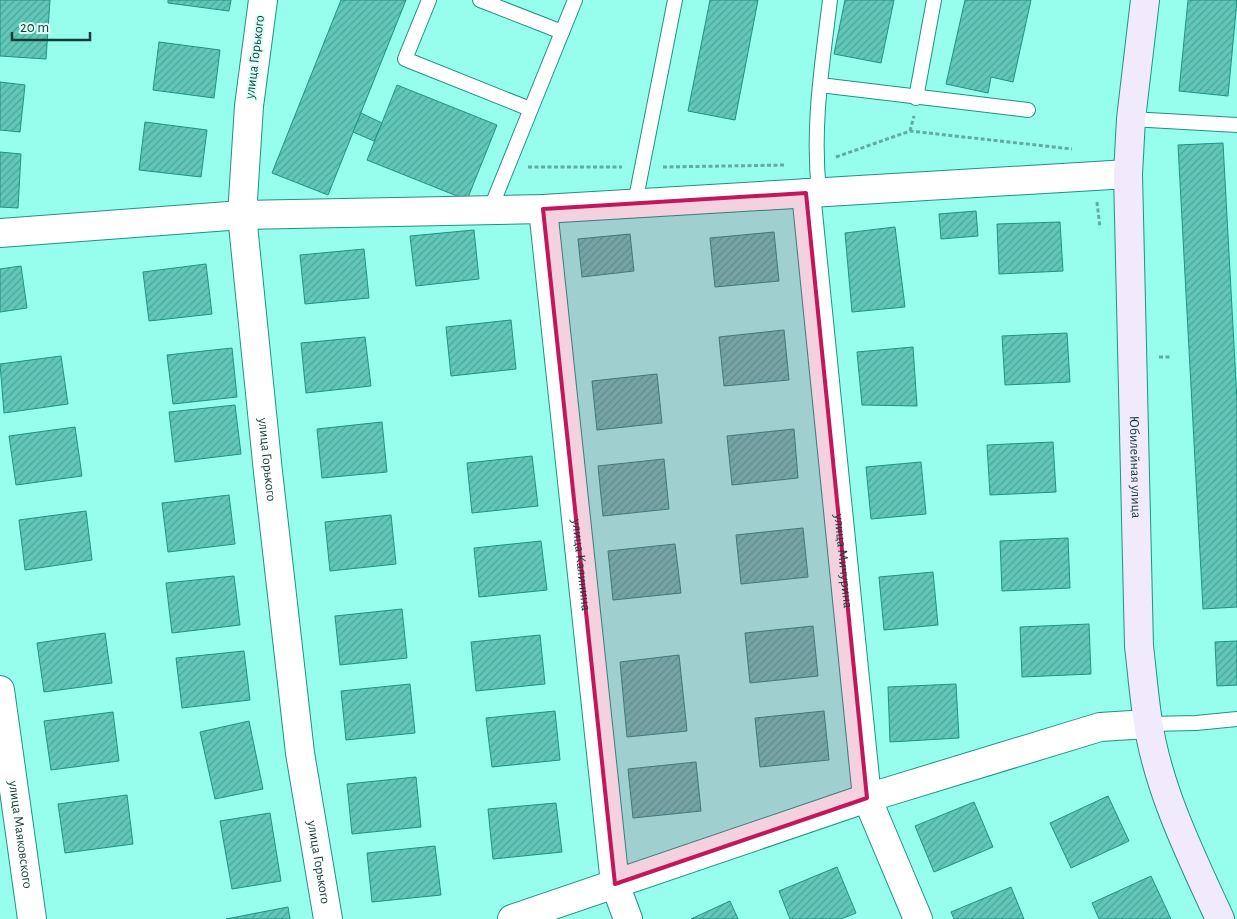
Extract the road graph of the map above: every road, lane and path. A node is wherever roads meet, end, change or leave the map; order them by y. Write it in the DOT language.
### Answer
graph roads {
  1 [pos="263,0"];
  2 [pos="429,0"];
  3 [pos="480,0"];
  4 [pos="575,0"];
  5 [pos="675,0"];
  6 [pos="830,0"];
  7 [pos="934,0"];
  8 [pos="1145,0"];
  9 [pos="562,32"];
  10 [pos="820,85"];
  11 [pos="916,98"];
  12 [pos="530,109"];
  13 [pos="1028,110"];
  14 [pos="1131,119"];
  15 [pos="1237,125"];
  16 [pos="1128,174"];
  17 [pos="813,193"];
  18 [pos="635,203"];
  19 [pos="542,209"];
  20 [pos="490,210"];
  21 [pos="242,215"];
  22 [pos="0,233"];
  23 [pos="0,690"];
  24 [pos="1237,719"];
  25 [pos="1148,724"];
  26 [pos="867,798"];
  27 [pos="615,884"];
  28 [pos="32,919"];
  29 [pos="328,919"];
  30 [pos="512,919"];
  31 [pos="628,919"];
  32 [pos="918,919"];
  33 [pos="1220,919"];
  1 -- 21 [label="street, улица Горького"];
  2 -- 12 [label="lane"];
  3 -- 9 [label="lane"];
  4 -- 9 [label="lane"];
  5 -- 18 [label="lane"];
  6 -- 10 [label="lane"];
  7 -- 11 [label="lane"];
  8 -- 14 [label="street, Юбилейная улица"];
  9 -- 12 [label="lane"];
  10 -- 11 [label="lane"];
  10 -- 17 [label="lane"];
  11 -- 13 [label="lane"];
  12 -- 20 [label="lane"];
  14 -- 15 [label="lane"];
  14 -- 16 [label="street, Юбилейная улица"];
  16 -- 17 [label="street"];
  16 -- 25 [label="street, Юбилейная улица"];
  17 -- 18 [label="street"];
  17 -- 26 [label="street, улица Мичурина"];
  18 -- 19 [label="street"];
  19 -- 20 [label="street"];
  19 -- 27 [label="street, улица Калинина"];
  20 -- 21 [label="street"];
  21 -- 22 [label="street"];
  21 -- 29 [label="street, улица Горького"];
  23 -- 28 [label="street, улица Маяковского"];
  24 -- 25 [label="lane"];
  25 -- 26 [label="street"];
  25 -- 33 [label="street, Юбилейная улица"];
  26 -- 27 [label="street"];
  26 -- 32 [label="street, улица Мичурина"];
  27 -- 30 [label="street"];
  27 -- 31 [label="street, улица Калинина"];
}
